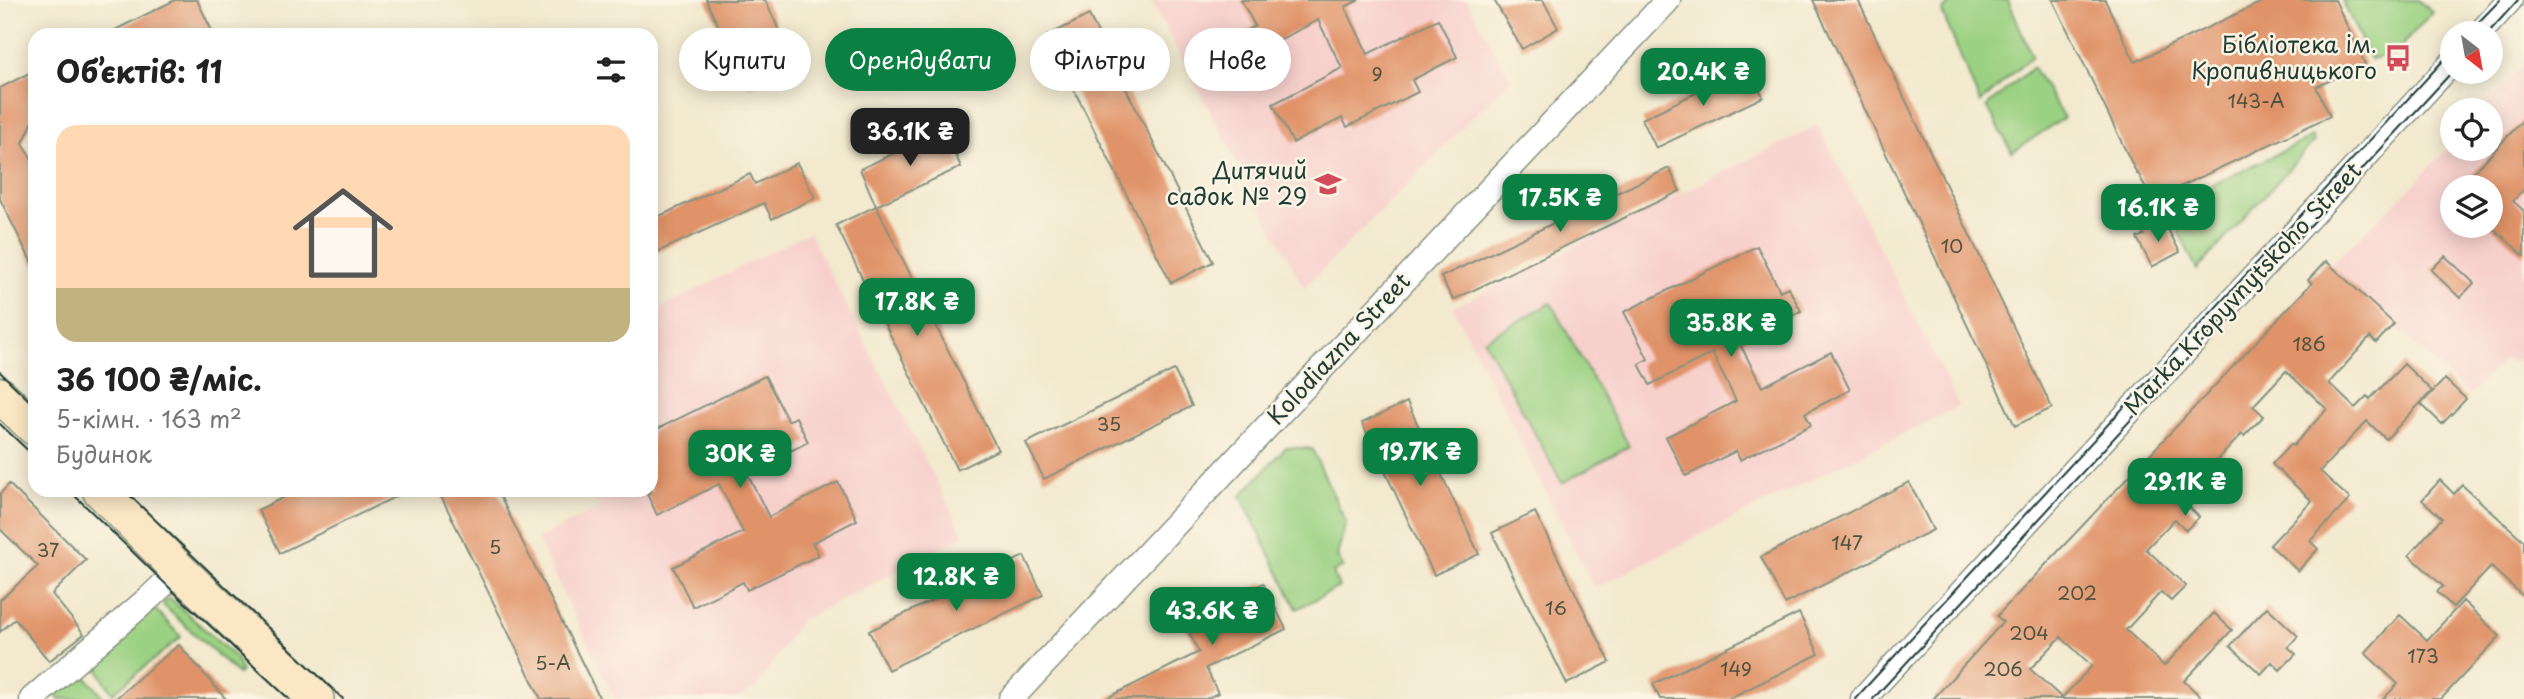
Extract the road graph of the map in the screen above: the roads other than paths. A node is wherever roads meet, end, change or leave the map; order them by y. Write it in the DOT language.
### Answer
graph roads {
  1 [pos="1668,0"];
  2 [pos="2510,0"];
  3 [pos="2491,21"];
  4 [pos="2440,76"];
  5 [pos="0,395"];
  6 [pos="28,421"];
  7 [pos="107,497"];
  8 [pos="178,569"];
  9 [pos="32,699"];
  10 [pos="316,699"];
  11 [pos="1011,699"];
  12 [pos="1863,699"];
  1 -- 11 [label="street, Kolodiazna Street"];
  2 -- 3 [label="street"];
  4 -- 12 [label="street, Marka Kropyvnytskoho Street"];
  5 -- 6 [label="street"];
  7 -- 8 [label="street"];
  8 -- 9 [label="street"];
  8 -- 10 [label="street"];
}
